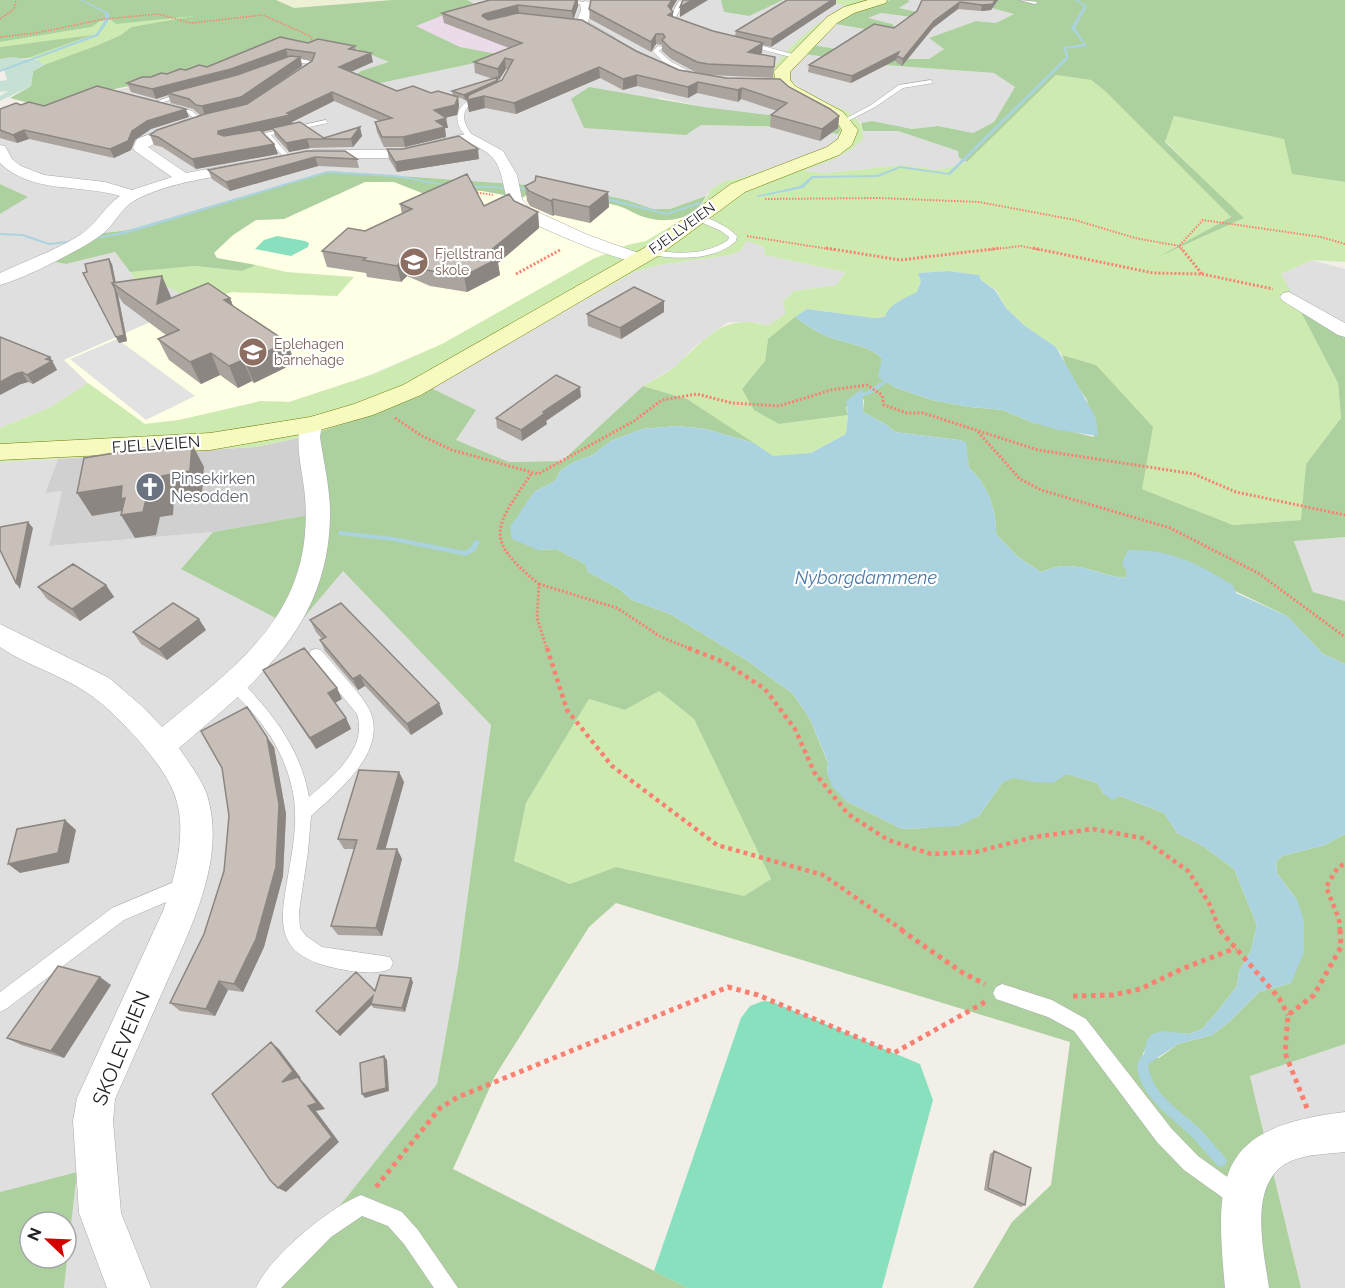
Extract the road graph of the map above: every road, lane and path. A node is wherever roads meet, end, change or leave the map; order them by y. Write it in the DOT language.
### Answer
graph roads {
  1 [pos="16,0"];
  2 [pos="570,0"];
  3 [pos="601,0"];
  4 [pos="881,0"];
  5 [pos="1022,0"];
  6 [pos="681,2"];
  7 [pos="1035,2"];
  8 [pos="585,4"];
  9 [pos="115,18"];
  10 [pos="0,19"];
  11 [pos="104,19"];
  12 [pos="693,29"];
  13 [pos="0,37"];
  14 [pos="734,41"];
  15 [pos="620,44"];
  16 [pos="660,47"];
  17 [pos="639,53"];
  18 [pos="794,56"];
  19 [pos="297,60"];
  20 [pos="277,66"];
  21 [pos="296,76"];
  22 [pos="693,79"];
  23 [pos="708,82"];
  24 [pos="931,82"];
  25 [pos="193,91"];
  26 [pos="490,93"];
  27 [pos="149,100"];
  28 [pos="159,102"];
  29 [pos="223,116"];
  30 [pos="200,121"];
  31 [pos="844,121"];
  32 [pos="326,122"];
  33 [pos="266,134"];
  34 [pos="470,137"];
  35 [pos="237,140"];
  36 [pos="0,149"];
  37 [pos="275,160"];
  38 [pos="183,178"];
  39 [pos="466,192"];
  40 [pos="513,193"];
  41 [pos="133,195"];
  42 [pos="762,199"];
  43 [pos="699,218"];
  44 [pos="733,237"];
  45 [pos="582,239"];
  46 [pos="1345,244"];
  47 [pos="1179,246"];
  48 [pos="645,256"];
  49 [pos="516,274"];
  50 [pos="1202,274"];
  51 [pos="0,280"];
  52 [pos="1290,297"];
  53 [pos="1345,331"];
  54 [pos="378,405"];
  55 [pos="311,425"];
  56 [pos="976,430"];
  57 [pos="0,452"];
  58 [pos="531,474"];
  59 [pos="1345,515"];
  60 [pos="539,584"];
  61 [pos="0,634"];
  62 [pos="1345,637"];
  63 [pos="316,654"];
  64 [pos="235,684"];
  65 [pos="161,745"];
  66 [pos="302,814"];
  67 [pos="1345,864"];
  68 [pos="190,883"];
  69 [pos="1236,948"];
  70 [pos="384,963"];
  71 [pos="1002,993"];
  72 [pos="0,1003"];
  73 [pos="1053,1009"];
  74 [pos="1288,1015"];
  75 [pos="1331,1133"];
  76 [pos="1241,1200"];
  77 [pos="361,1205"];
  78 [pos="129,1288"];
  79 [pos="267,1288"];
  80 [pos="447,1288"];
  81 [pos="1247,1288"];
  1 -- 10 [label="path"];
  2 -- 8 [label="lane"];
  3 -- 8 [label="lane"];
  4 -- 18 [label="main road"];
  5 -- 7 [label="lane"];
  6 -- 12 [label="lane"];
  8 -- 15 [label="street"];
  9 -- 11 [label="path"];
  9 -- 19 [label="path"];
  11 -- 13 [label="path"];
  14 -- 18 [label="lane"];
  16 -- 22 [label="lane"];
  17 -- 22 [label="street"];
  18 -- 31 [label="main road"];
  19 -- 20 [label="lane"];
  19 -- 21 [label="lane"];
  22 -- 23 [label="street"];
  24 -- 31 [label="lane"];
  25 -- 28 [label="lane"];
  26 -- 34 [label="lane"];
  27 -- 28 [label="lane"];
  28 -- 30 [label="lane"];
  29 -- 30 [label="lane"];
  30 -- 38 [label="street"];
  31 -- 43 [label="main road, FJELLVEIEN"];
  32 -- 33 [label="lane"];
  33 -- 35 [label="lane"];
  33 -- 37 [label="lane"];
  34 -- 37 [label="street"];
  34 -- 40 [label="street"];
  36 -- 41 [label="street"];
  37 -- 38 [label="street"];
  38 -- 41 [label="street"];
  39 -- 40 [label="path"];
  40 -- 45 [label="street"];
  41 -- 51 [label="street"];
  42 -- 47 [label="path"];
  43 -- 44 [label="lane"];
  43 -- 48 [label="main road, FJELLVEIEN"];
  44 -- 48 [label="lane"];
  44 -- 50 [label="path"];
  45 -- 48 [label="street"];
  45 -- 49 [label="path"];
  46 -- 47 [label="path"];
  47 -- 50 [label="path"];
  48 -- 54 [label="main road, FJELLVEIEN"];
  50 -- 52 [label="path"];
  52 -- 53 [label="street"];
  54 -- 55 [label="main road, FJELLVEIEN"];
  54 -- 58 [label="path"];
  55 -- 57 [label="main road, FJELLVEIEN"];
  55 -- 64 [label="street"];
  56 -- 58 [label="path"];
  56 -- 59 [label="path"];
  56 -- 62 [label="path"];
  58 -- 60 [label="path"];
  60 -- 69 [label="path"];
  60 -- 71 [label="path"];
  61 -- 65 [label="street, SKOLEVEIEN"];
  63 -- 66 [label="lane"];
  64 -- 65 [label="street"];
  64 -- 66 [label="lane"];
  65 -- 68 [label="street, SKOLEVEIEN"];
  66 -- 70 [label="lane"];
  67 -- 74 [label="path"];
  68 -- 72 [label="lane"];
  68 -- 78 [label="street, SKOLEVEIEN"];
  69 -- 73 [label="path"];
  69 -- 74 [label="path"];
  71 -- 73 [label="lane"];
  71 -- 77 [label="path"];
  73 -- 76 [label="lane"];
  74 -- 75 [label="path"];
  75 -- 76 [label="street"];
  76 -- 81 [label="street"];
  77 -- 79 [label="lane"];
  77 -- 80 [label="lane"];
}
